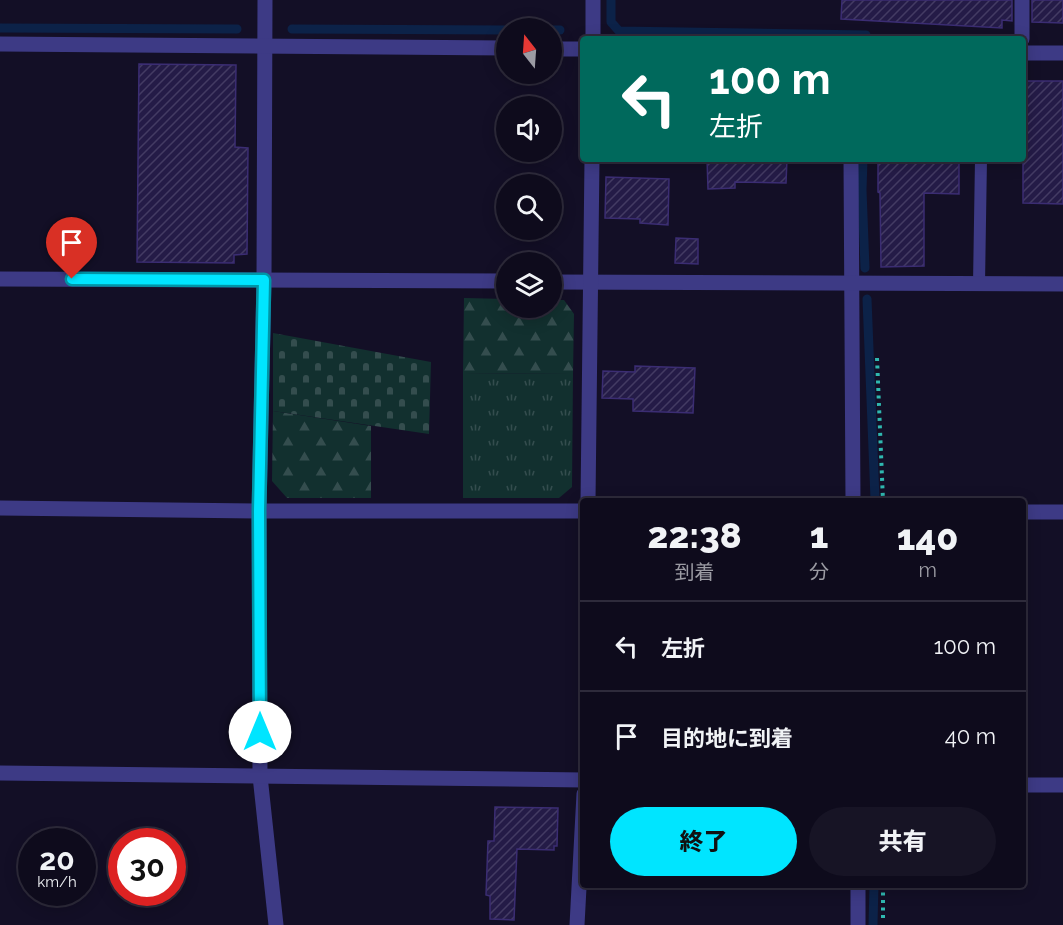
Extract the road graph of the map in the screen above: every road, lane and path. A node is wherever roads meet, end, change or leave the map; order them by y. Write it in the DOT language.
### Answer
graph roads {
  1 [pos="265,0"];
  2 [pos="594,0"];
  3 [pos="1022,0"];
  4 [pos="593,36"];
  5 [pos="1022,36"];
  6 [pos="0,44"];
  7 [pos="265,46"];
  8 [pos="496,48"];
  9 [pos="562,49"];
  10 [pos="580,49"];
  11 [pos="1026,52"];
  12 [pos="1063,53"];
  13 [pos="592,162"];
  14 [pos="851,162"];
  15 [pos="981,162"];
  16 [pos="0,279"];
  17 [pos="264,280"];
  18 [pos="496,281"];
  19 [pos="562,282"];
  20 [pos="591,282"];
  21 [pos="851,284"];
  22 [pos="980,284"];
  23 [pos="1063,284"];
  24 [pos="877,352"];
  25 [pos="588,498"];
  26 [pos="853,498"];
  27 [pos="884,498"];
  28 [pos="0,508"];
  29 [pos="259,511"];
  30 [pos="580,511"];
  31 [pos="1026,512"];
  32 [pos="1063,512"];
  33 [pos="0,773"];
  34 [pos="260,776"];
  35 [pos="580,780"];
  36 [pos="1026,785"];
  37 [pos="1063,785"];
  38 [pos="580,860"];
  39 [pos="858,888"];
  40 [pos="883,888"];
  41 [pos="276,925"];
  42 [pos="576,925"];
  43 [pos="858,925"];
  44 [pos="883,925"];
  1 -- 7 [label="street"];
  2 -- 4 [label="street"];
  3 -- 5 [label="street"];
  6 -- 7 [label="street"];
  7 -- 8 [label="street"];
  7 -- 17 [label="street"];
  9 -- 10 [label="street"];
  11 -- 12 [label="street"];
  13 -- 20 [label="street"];
  14 -- 21 [label="street"];
  15 -- 22 [label="lane"];
  16 -- 17 [label="street"];
  17 -- 18 [label="street"];
  17 -- 29 [label="street"];
  19 -- 20 [label="street"];
  20 -- 21 [label="street"];
  20 -- 25 [label="street"];
  21 -- 22 [label="street"];
  21 -- 26 [label="street"];
  22 -- 23 [label="street"];
  24 -- 27 [label="path"];
  28 -- 29 [label="street"];
  29 -- 30 [label="street"];
  29 -- 34 [label="street"];
  31 -- 32 [label="street"];
  33 -- 34 [label="street"];
  34 -- 35 [label="street"];
  34 -- 41 [label="street"];
  36 -- 37 [label="street"];
  38 -- 42 [label="street"];
  39 -- 43 [label="street"];
  40 -- 44 [label="path"];
}
